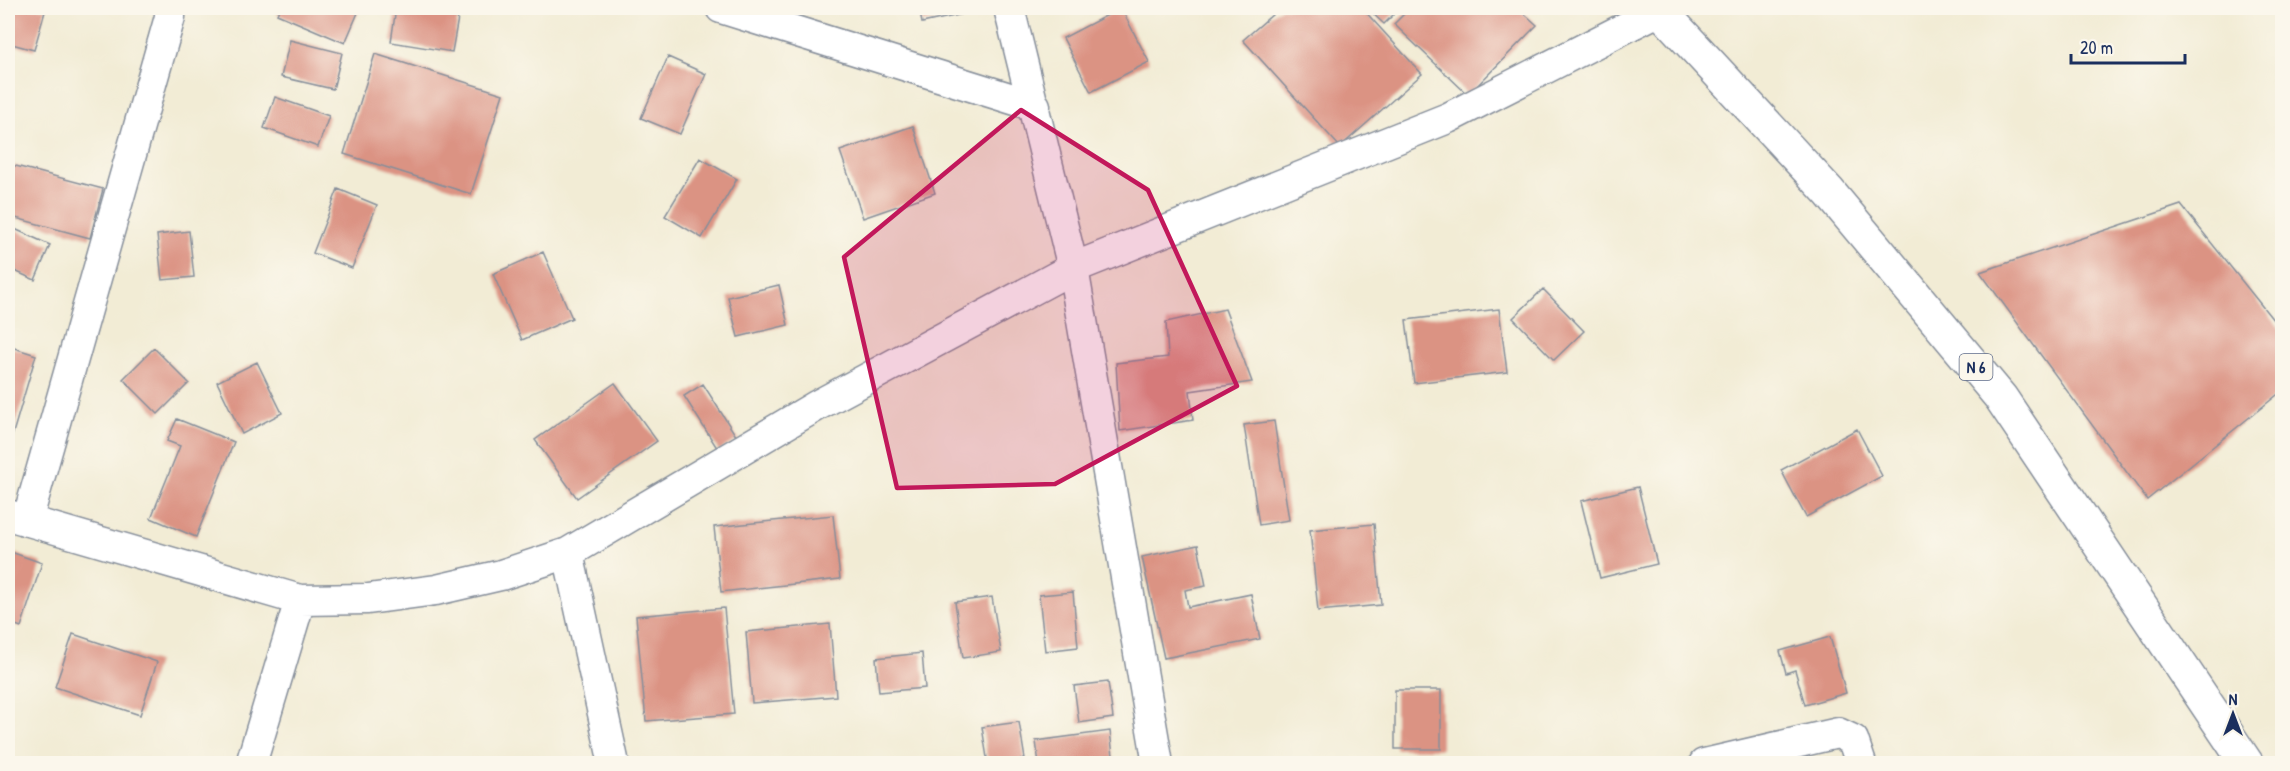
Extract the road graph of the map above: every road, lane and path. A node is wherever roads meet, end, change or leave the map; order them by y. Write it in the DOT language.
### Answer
graph roads {
  1 [pos="170,8"];
  2 [pos="721,8"];
  3 [pos="1009,8"];
  4 [pos="1659,9"];
  5 [pos="1035,106"];
  6 [pos="1073,268"];
  7 [pos="17,518"];
  8 [pos="568,553"];
  9 [pos="300,600"];
  10 [pos="251,764"];
  11 [pos="614,764"];
  12 [pos="1158,764"];
  13 [pos="1704,764"];
  14 [pos="1861,764"];
  15 [pos="2247,764"];
  1 -- 7 [label="street"];
  2 -- 5 [label="street"];
  3 -- 5 [label="street"];
  4 -- 6 [label="street"];
  4 -- 15 [label="main road, N 6"];
  5 -- 6 [label="street"];
  6 -- 8 [label="street"];
  6 -- 12 [label="street"];
  7 -- 9 [label="street"];
  8 -- 9 [label="street"];
  8 -- 11 [label="street"];
  9 -- 10 [label="street"];
  13 -- 14 [label="street"];
}
